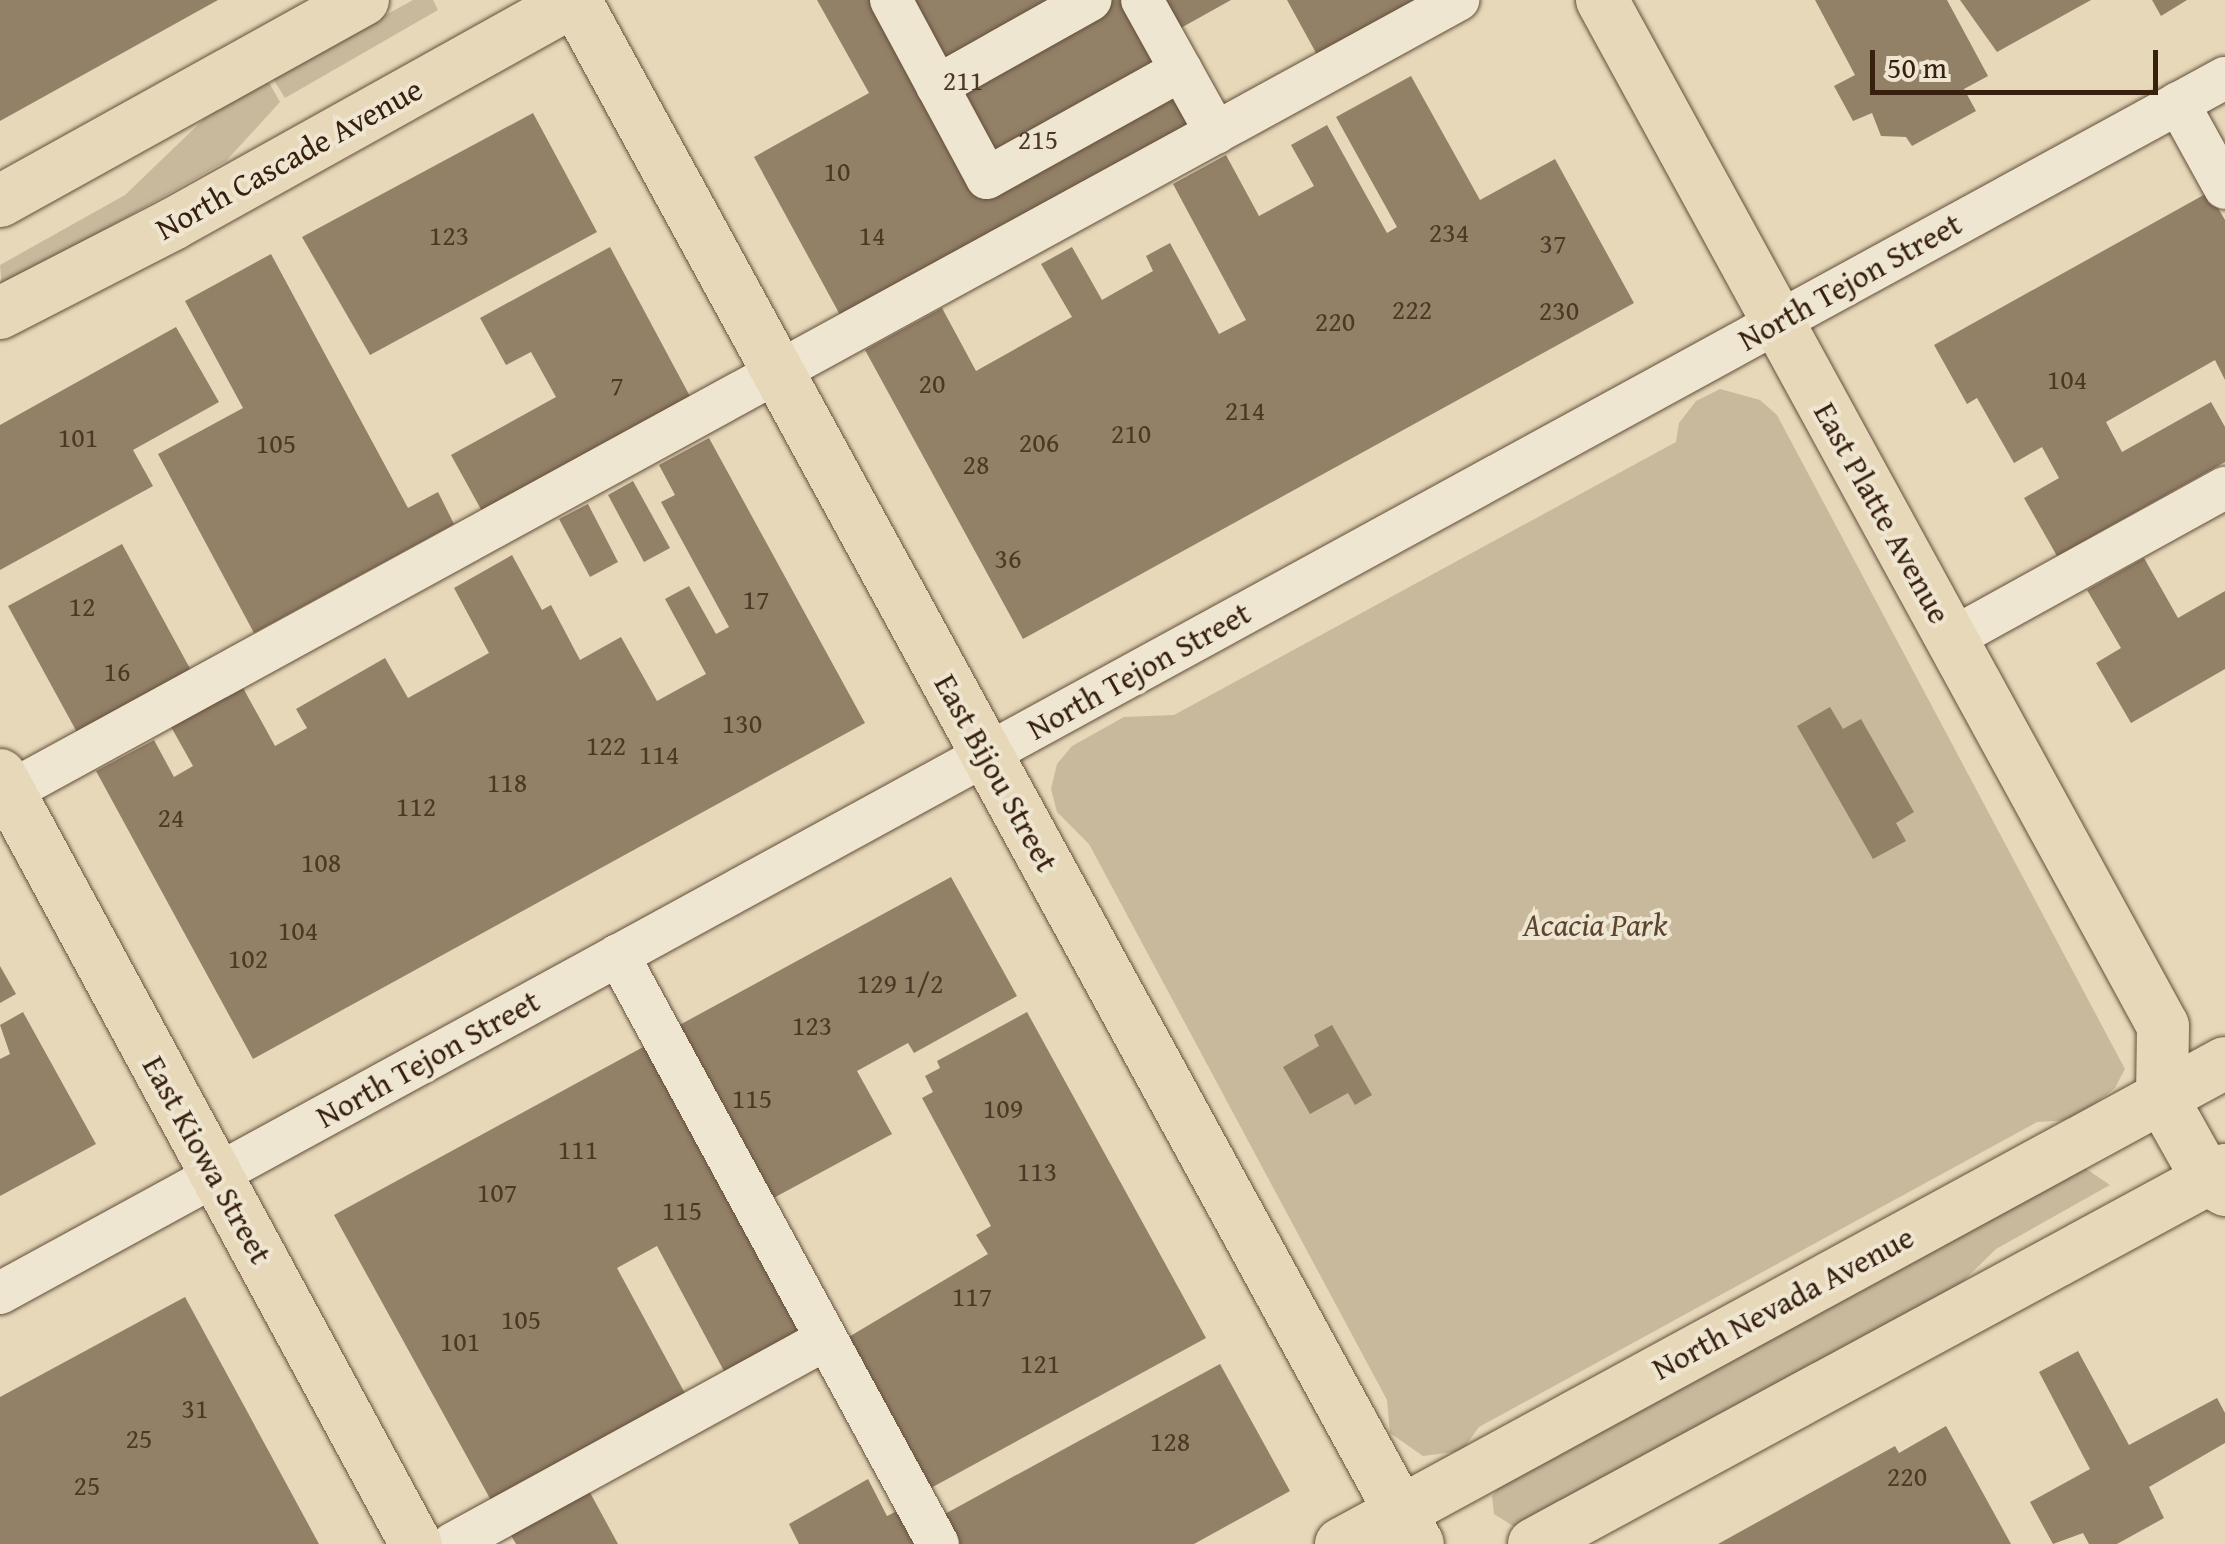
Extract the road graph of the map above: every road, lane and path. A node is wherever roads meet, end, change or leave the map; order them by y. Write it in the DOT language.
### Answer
graph roads {
  1 [pos="363,0"];
  2 [pos="575,0"];
  3 [pos="890,0"];
  4 [pos="923,0"];
  5 [pos="1090,0"];
  6 [pos="1142,0"];
  7 [pos="1458,0"];
  8 [pos="1602,0"];
  9 [pos="1181,70"];
  10 [pos="2225,78"];
  11 [pos="950,79"];
  12 [pos="2178,104"];
  13 [pos="1216,133"];
  14 [pos="2225,188"];
  15 [pos="0,200"];
  16 [pos="0,313"];
  17 [pos="1778,322"];
  18 [pos="776,372"];
  19 [pos="2225,488"];
  20 [pos="1951,638"];
  21 [pos="986,754"];
  22 [pos="3,788"];
  23 [pos="618,955"];
  24 [pos="2163,1026"];
  25 [pos="2225,1061"];
  26 [pos="2162,1098"];
  27 [pos="215,1175"];
  28 [pos="2219,1180"];
  29 [pos="0,1293"];
  30 [pos="826,1338"];
  31 [pos="1409,1528"];
  32 [pos="416,1544"];
  33 [pos="452,1544"];
  34 [pos="938,1544"];
  35 [pos="1341,1544"];
  36 [pos="1534,1544"];
  1 -- 15 [label="main road"];
  2 -- 16 [label="main road, North Cascade Avenue"];
  2 -- 18 [label="main road, East Bijou Street"];
  3 -- 11 [label="street"];
  4 -- 11 [label="street"];
  5 -- 11 [label="street"];
  6 -- 9 [label="street"];
  7 -- 13 [label="street"];
  8 -- 17 [label="main road, East Platte Avenue"];
  9 -- 11 [label="street"];
  9 -- 13 [label="street"];
  10 -- 12 [label="street, North Tejon Street"];
  12 -- 14 [label="street"];
  12 -- 17 [label="street, North Tejon Street"];
  13 -- 18 [label="street"];
  17 -- 20 [label="main road, East Platte Avenue"];
  17 -- 21 [label="street, North Tejon Street"];
  18 -- 21 [label="main road, East Bijou Street"];
  18 -- 22 [label="street"];
  19 -- 20 [label="street"];
  20 -- 24 [label="main road, East Platte Avenue"];
  21 -- 23 [label="street, North Tejon Street"];
  21 -- 31 [label="main road, East Bijou Street"];
  22 -- 27 [label="main road, East Kiowa Street"];
  23 -- 27 [label="street, North Tejon Street"];
  23 -- 30 [label="street"];
  24 -- 25 [label="main road"];
  24 -- 26 [label="main road, East Platte Avenue"];
  25 -- 26 [label="main road, North Nevada Avenue"];
  26 -- 28 [label="main road"];
  26 -- 31 [label="main road, North Nevada Avenue"];
  27 -- 29 [label="street, North Tejon Street"];
  27 -- 32 [label="main road, East Kiowa Street"];
  28 -- 36 [label="main road"];
  30 -- 33 [label="street"];
  30 -- 34 [label="street"];
  31 -- 35 [label="main road, North Nevada Avenue"];
}
